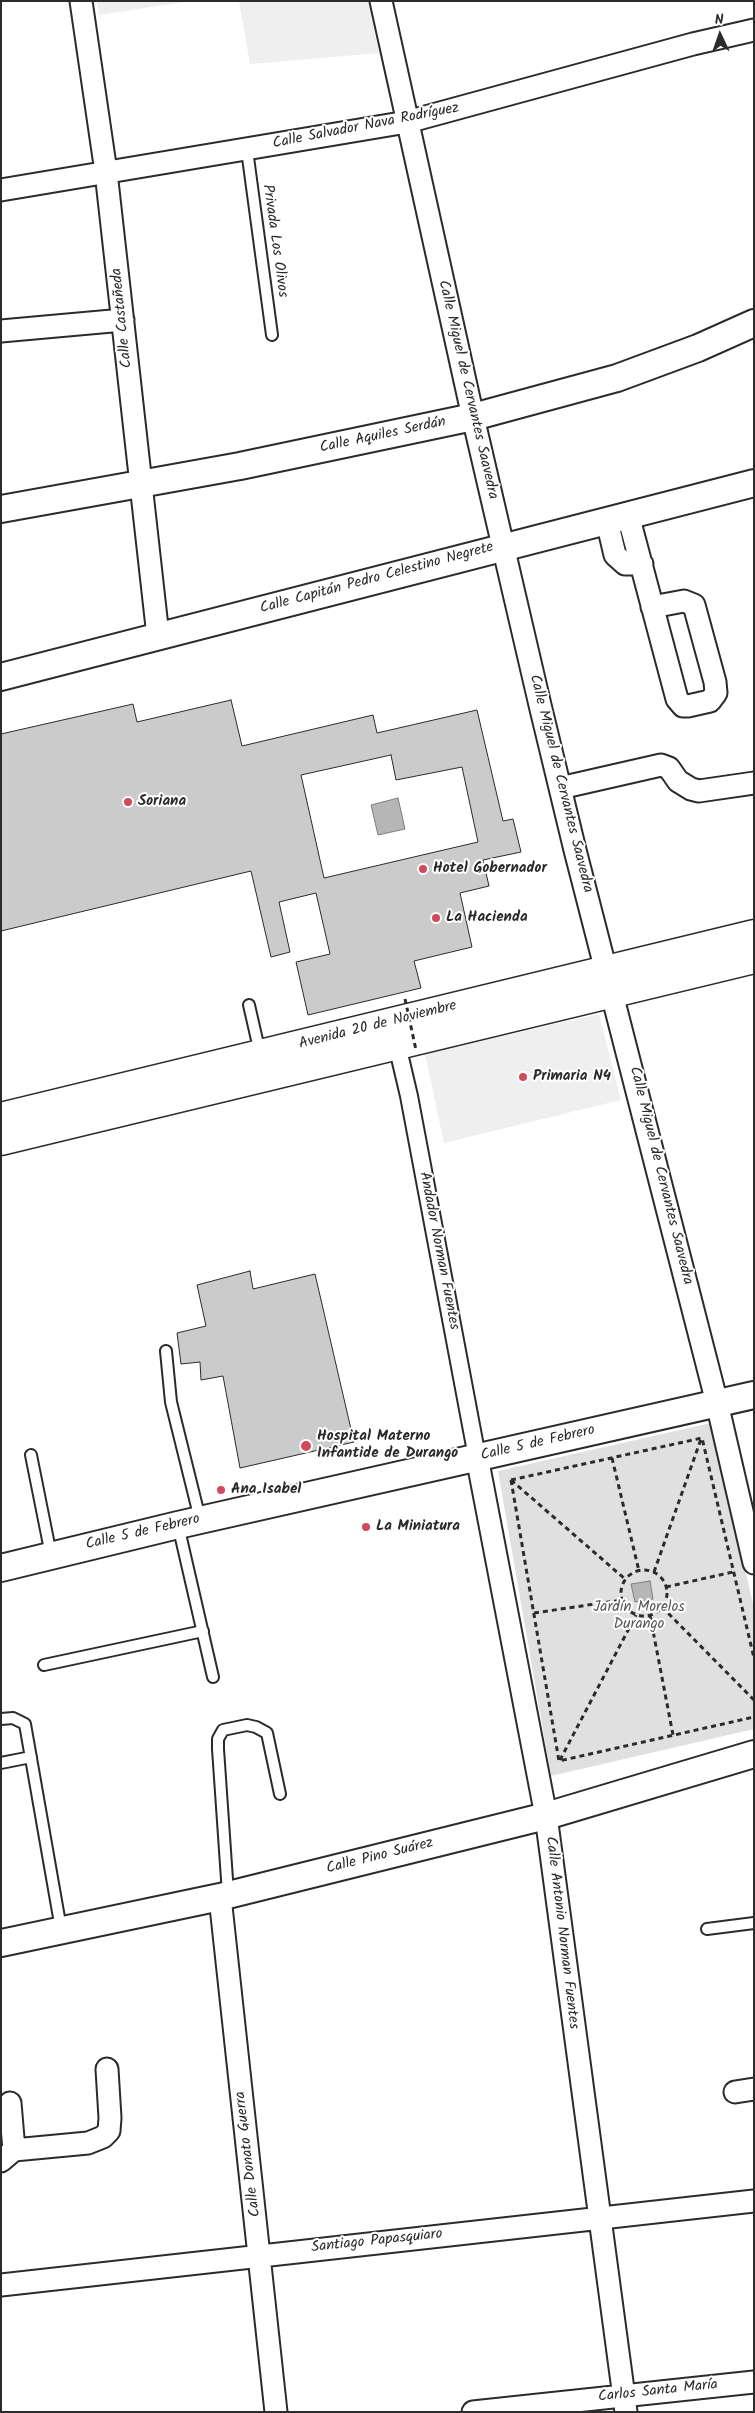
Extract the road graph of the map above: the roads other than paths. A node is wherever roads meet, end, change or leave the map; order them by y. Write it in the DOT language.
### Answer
graph roads {
  1 [pos="81,1"];
  2 [pos="381,1"];
  3 [pos="754,30"];
  4 [pos="407,122"];
  5 [pos="247,150"];
  6 [pos="106,172"];
  7 [pos="1,190"];
  8 [pos="123,320"];
  9 [pos="754,323"];
  10 [pos="1,331"];
  11 [pos="272,335"];
  12 [pos="473,416"];
  13 [pos="754,483"];
  14 [pos="141,484"];
  15 [pos="1,509"];
  16 [pos="617,518"];
  17 [pos="502,546"];
  18 [pos="652,607"];
  19 [pos="158,636"];
  20 [pos="1,677"];
  21 [pos="754,783"];
  22 [pos="560,788"];
  23 [pos="754,934"];
  24 [pos="754,960"];
  25 [pos="610,981"];
  26 [pos="249,1005"];
  27 [pos="406,1048"];
  28 [pos="260,1054"];
  29 [pos="1,1117"];
  30 [pos="1,1141"];
  31 [pos="166,1351"];
  32 [pos="754,1395"];
  33 [pos="718,1403"];
  34 [pos="31,1455"];
  35 [pos="477,1457"];
  36 [pos="189,1522"];
  37 [pos="51,1556"];
  38 [pos="754,1563"];
  39 [pos="1,1568"];
  40 [pos="203,1631"];
  41 [pos="44,1666"];
  42 [pos="213,1677"];
  43 [pos="1,1719"];
  44 [pos="754,1754"];
  45 [pos="31,1757"];
  46 [pos="1,1763"];
  47 [pos="280,1794"];
  48 [pos="546,1816"];
  49 [pos="224,1896"];
  50 [pos="754,1923"];
  51 [pos="61,1930"];
  52 [pos="707,1930"];
  53 [pos="1,1943"];
  54 [pos="107,2069"];
  55 [pos="10,2103"];
  56 [pos="8,2156"];
  57 [pos="754,2201"];
  58 [pos="600,2217"];
  59 [pos="260,2255"];
  60 [pos="1,2285"];
  61 [pos="754,2382"];
  62 [pos="625,2403"];
  63 [pos="276,2412"];
  64 [pos="473,2412"];
  1 -- 6 [label="street, Calle Castañeda"];
  2 -- 4 [label="street, Calle Miguel de Cervantes Saavedra"];
  3 -- 4 [label="street, Calle Salvador Nava Rodríguez"];
  4 -- 5 [label="street, Calle Salvador Nava Rodríguez"];
  4 -- 12 [label="street, Calle Miguel de Cervantes Saavedra"];
  5 -- 6 [label="street, Calle Salvador Nava Rodríguez"];
  5 -- 11 [label="lane, Privada Los Olivos"];
  6 -- 7 [label="street, Calle Salvador Nava Rodríguez"];
  6 -- 8 [label="street, Calle Castañeda"];
  8 -- 10 [label="street"];
  8 -- 14 [label="street, Calle Castañeda"];
  9 -- 12 [label="street, Calle Aquiles Serdán"];
  12 -- 14 [label="street, Calle Aquiles Serdán"];
  12 -- 17 [label="street, Calle Miguel de Cervantes Saavedra"];
  13 -- 16 [label="street, Calle Capitán Pedro Celestino Negrete"];
  14 -- 15 [label="street, Calle Aquiles Serdán"];
  14 -- 19 [label="street, Calle Castañeda"];
  16 -- 17 [label="street, Calle Capitán Pedro Celestino Negrete"];
  16 -- 18 [label="street"];
  17 -- 19 [label="street, Calle Capitán Pedro Celestino Negrete"];
  17 -- 22 [label="street, Calle Miguel de Cervantes Saavedra"];
  18 -- 18 [label="street"];
  19 -- 20 [label="street, Calle Capitán Pedro Celestino Negrete"];
  21 -- 22 [label="street"];
  22 -- 25 [label="street, Calle Miguel de Cervantes Saavedra"];
  23 -- 25 [label="main road, Avenida 20 de Noviembre"];
  24 -- 25 [label="main road, Avenida 20 de Noviembre"];
  25 -- 27 [label="main road, Avenida 20 de Noviembre"];
  25 -- 28 [label="main road, Avenida 20 de Noviembre"];
  25 -- 33 [label="street, Calle Miguel de Cervantes Saavedra"];
  26 -- 28 [label="lane"];
  27 -- 30 [label="main road, Avenida 20 de Noviembre"];
  27 -- 35 [label="street, Andador Norman Fuentes"];
  28 -- 29 [label="main road, Avenida 20 de Noviembre"];
  31 -- 36 [label="lane"];
  32 -- 33 [label="street, Calle 5 de Febrero"];
  33 -- 35 [label="street, Calle 5 de Febrero"];
  33 -- 38 [label="street, Calle Miguel de Cervantes Saavedra"];
  34 -- 37 [label="lane"];
  35 -- 36 [label="street, Calle 5 de Febrero"];
  35 -- 48 [label="street, Calle Antonio Norman Fuentes"];
  36 -- 37 [label="street, Calle 5 de Febrero"];
  36 -- 40 [label="lane"];
  37 -- 39 [label="street, Calle 5 de Febrero"];
  40 -- 41 [label="lane"];
  40 -- 42 [label="lane"];
  43 -- 45 [label="lane"];
  44 -- 48 [label="street, Calle Pino Suárez"];
  45 -- 46 [label="lane"];
  45 -- 51 [label="lane"];
  47 -- 49 [label="lane"];
  48 -- 49 [label="street, Calle Pino Suárez"];
  48 -- 58 [label="street, Calle Antonio Norman Fuentes"];
  49 -- 51 [label="street, Calle Pino Suárez"];
  49 -- 59 [label="street, Calle Donato Guerra"];
  50 -- 52 [label="lane"];
  51 -- 53 [label="street, Calle Pino Suárez"];
  54 -- 56 [label="street"];
  55 -- 56 [label="street"];
  57 -- 58 [label="street, Santiago Papasquiaro"];
  58 -- 59 [label="street, Santiago Papasquiaro"];
  58 -- 62 [label="street, Calle Antonio Norman Fuentes"];
  59 -- 60 [label="street, Santiago Papasquiaro"];
  59 -- 63 [label="street, Calle Donato Guerra"];
  61 -- 62 [label="street, Carlos Santa María"];
  62 -- 64 [label="street, Carlos Santa María"];
}
